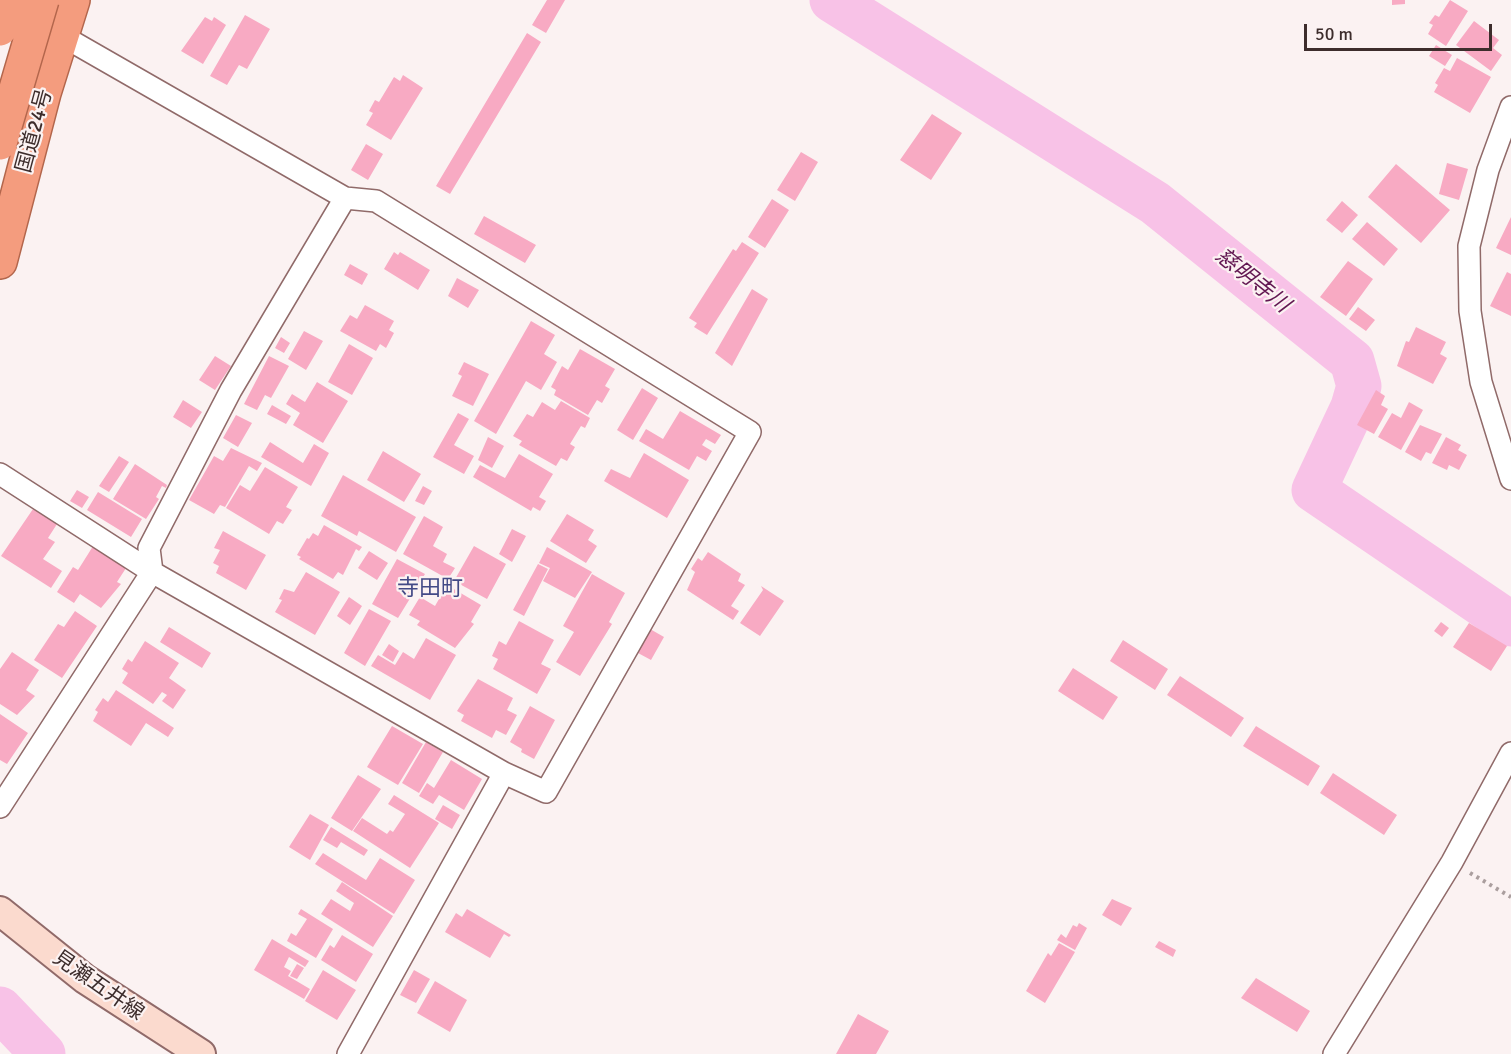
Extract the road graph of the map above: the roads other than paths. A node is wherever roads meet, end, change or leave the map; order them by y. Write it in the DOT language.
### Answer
graph roads {
  1 [pos="3,0"];
  2 [pos="9,0"];
  3 [pos="42,0"];
  4 [pos="74,0"];
  5 [pos="0,29"];
  6 [pos="62,36"];
  7 [pos="1511,107"];
  8 [pos="0,143"];
  9 [pos="345,198"];
  10 [pos="0,262"];
  11 [pos="0,474"];
  12 [pos="1511,479"];
  13 [pos="153,572"];
  14 [pos="1511,753"];
  15 [pos="504,773"];
  16 [pos="0,807"];
  17 [pos="0,911"];
  18 [pos="201,1054"];
  19 [pos="348,1054"];
  20 [pos="1334,1054"];
  1 -- 6 [label="street"];
  2 -- 5 [label="highway, bridge"];
  3 -- 8 [label="highway, bridge"];
  4 -- 6 [label="highway, 国道24号"];
  6 -- 9 [label="street"];
  6 -- 10 [label="highway, 国道24号"];
  7 -- 12 [label="street"];
  9 -- 13 [label="street"];
  9 -- 15 [label="street"];
  11 -- 13 [label="street"];
  13 -- 15 [label="street"];
  13 -- 16 [label="street"];
  14 -- 20 [label="street"];
  15 -- 19 [label="street"];
  17 -- 18 [label="main road, 見瀬五井線"];
}
